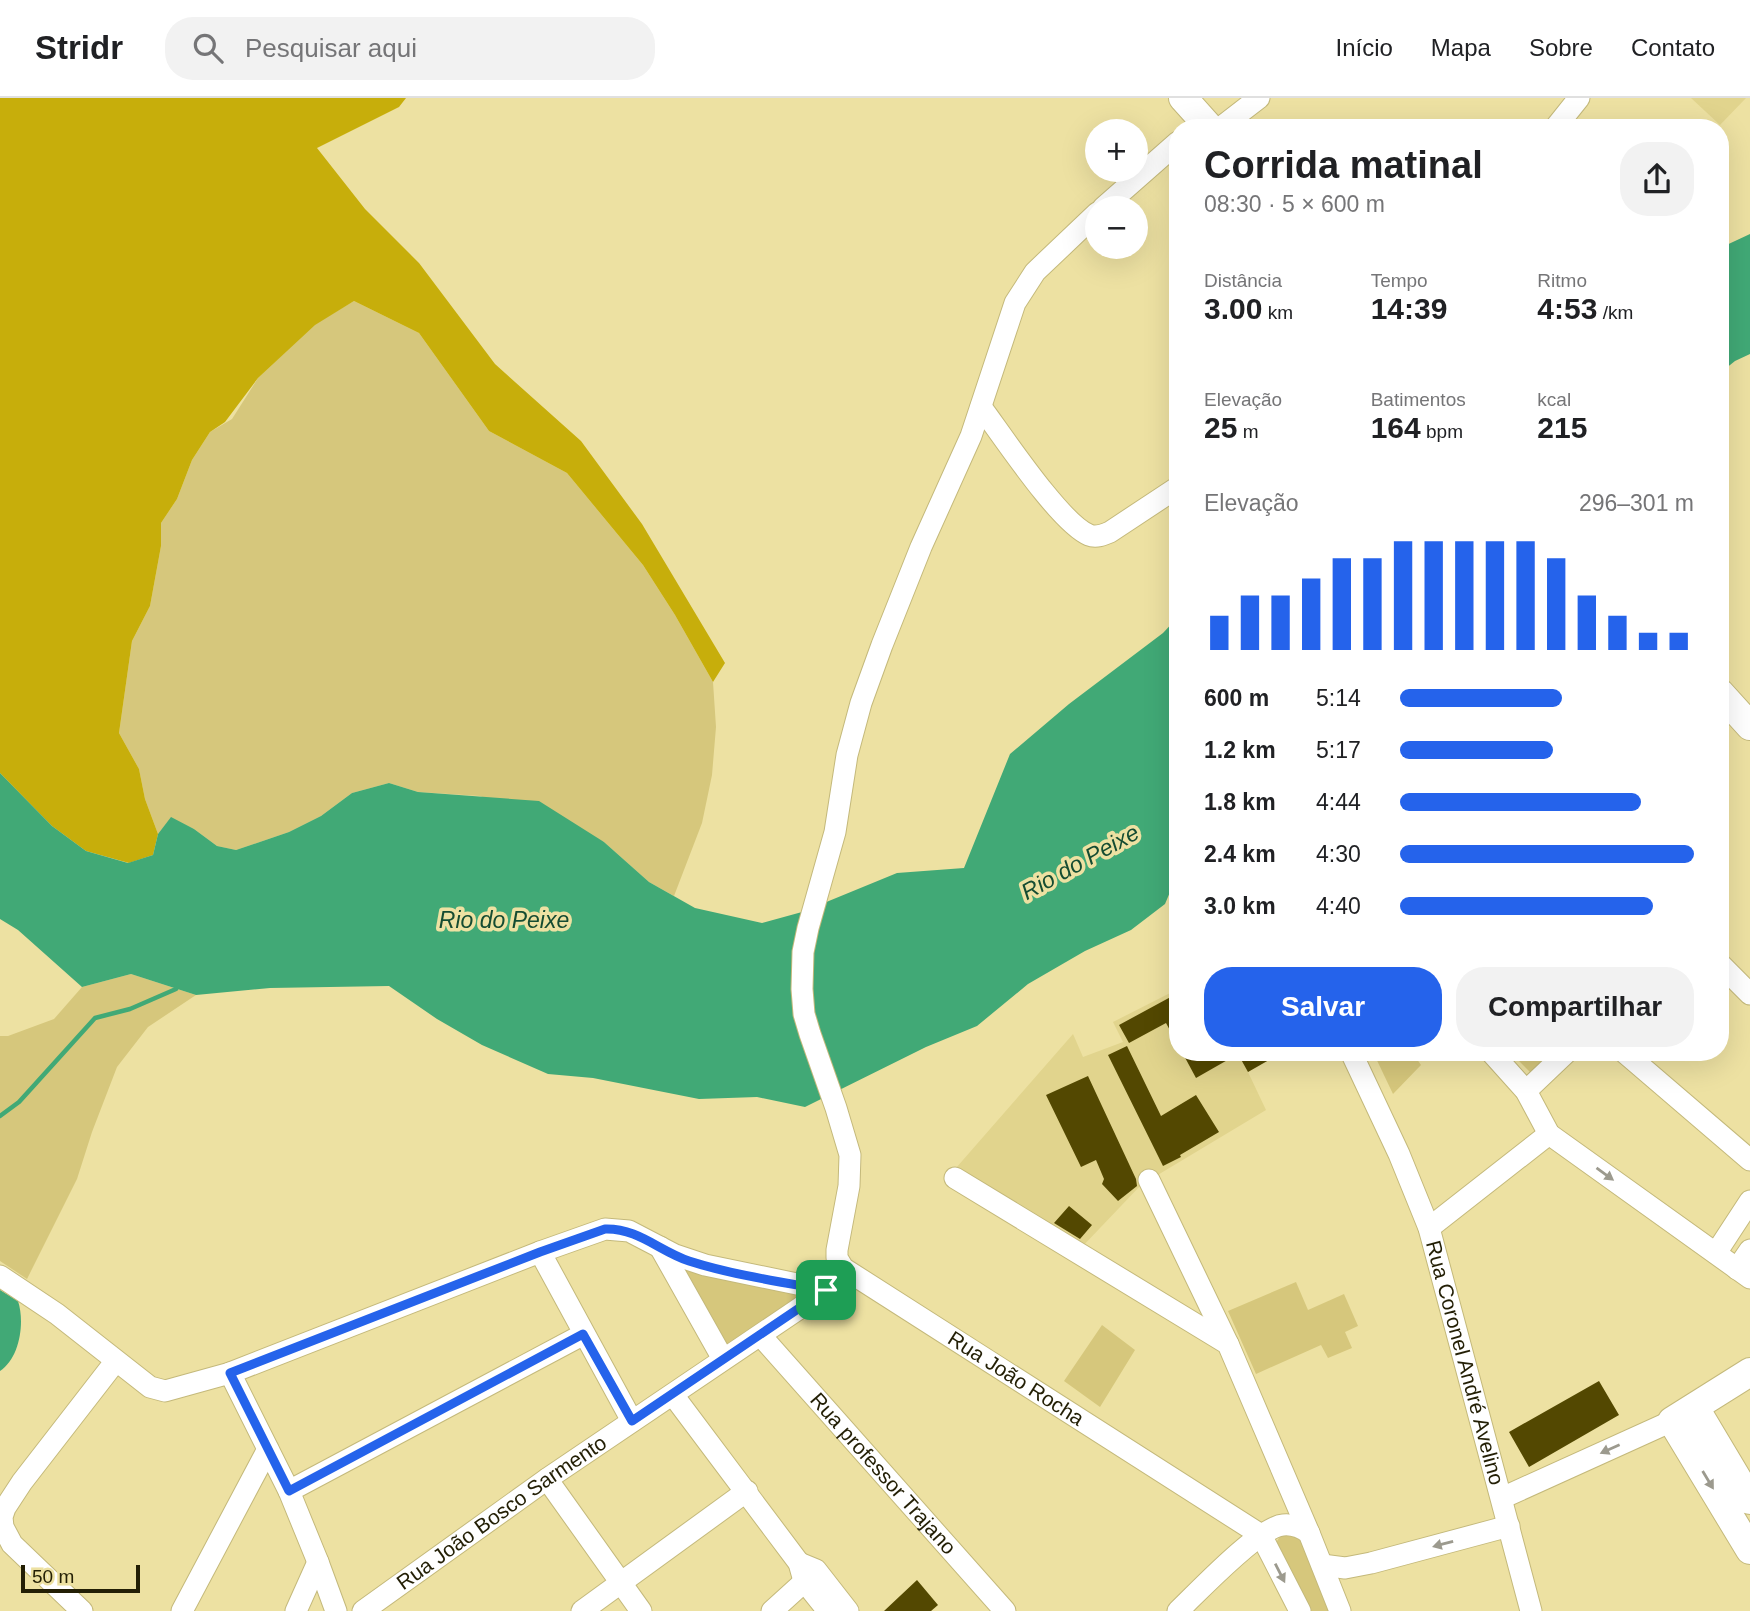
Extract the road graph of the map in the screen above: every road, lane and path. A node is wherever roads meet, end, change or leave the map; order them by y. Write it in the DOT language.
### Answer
graph roads {
  1 [pos="1183,98"];
  2 [pos="1259,98"];
  3 [pos="1579,98"];
  4 [pos="1201,119"];
  5 [pos="1220,119"];
  6 [pos="1562,119"];
  7 [pos="1169,150"];
  8 [pos="1116,196"];
  9 [pos="1085,224"];
  10 [pos="981,407"];
  11 [pos="1169,493"];
  12 [pos="1729,702"];
  13 [pos="1750,726"];
  14 [pos="1729,957"];
  15 [pos="1729,973"];
  16 [pos="1750,977"];
  17 [pos="1750,994"];
  18 [pos="1355,1061"];
  19 [pos="1500,1061"];
  20 [pos="1558,1061"];
  21 [pos="1635,1061"];
  22 [pos="1526,1091"];
  23 [pos="1549,1134"];
  24 [pos="1749,1159"];
  25 [pos="955,1178"];
  26 [pos="1149,1180"];
  27 [pos="1750,1201"];
  28 [pos="1429,1228"];
  29 [pos="660,1247"];
  30 [pos="1750,1251"];
  31 [pos="540,1252"];
  32 [pos="1716,1254"];
  33 [pos="1744,1273"];
  34 [pos="850,1274"];
  35 [pos="3,1278"];
  36 [pos="826,1290"];
  37 [pos="583,1334"];
  38 [pos="761,1336"];
  39 [pos="1228,1344"];
  40 [pos="723,1359"];
  41 [pos="115,1362"];
  42 [pos="230,1373"];
  43 [pos="1750,1373"];
  44 [pos="673,1395"];
  45 [pos="1684,1414"];
  46 [pos="632,1421"];
  47 [pos="268,1449"];
  48 [pos="547,1479"];
  49 [pos="747,1490"];
  50 [pos="289,1491"];
  51 [pos="1502,1498"];
  52 [pos="1750,1500"];
  53 [pos="1509,1526"];
  54 [pos="1309,1533"];
  55 [pos="1261,1535"];
  56 [pos="1750,1550"];
  57 [pos="318,1562"];
  58 [pos="1322,1565"];
  59 [pos="812,1578"];
  60 [pos="621,1584"];
  61 [pos="82,1611"];
  62 [pos="182,1611"];
  63 [pos="296,1611"];
  64 [pos="336,1611"];
  65 [pos="363,1611"];
  66 [pos="582,1611"];
  67 [pos="641,1611"];
  68 [pos="772,1611"];
  69 [pos="792,1611"];
  70 [pos="828,1611"];
  71 [pos="848,1611"];
  72 [pos="1005,1611"];
  73 [pos="1178,1611"];
  74 [pos="1300,1611"];
  75 [pos="1340,1611"];
  76 [pos="1531,1611"];
  1 -- 4 [label="main road"];
  2 -- 5 [label="street"];
  3 -- 6 [label="street"];
  7 -- 8 [label="street"];
  9 -- 10 [label="street"];
  10 -- 11 [label="street"];
  10 -- 34 [label="street"];
  12 -- 13 [label="main road"];
  14 -- 16 [label="street"];
  15 -- 17 [label="street"];
  18 -- 28 [label="street, Rua Coronel André Avelino"];
  19 -- 22 [label="street"];
  20 -- 22 [label="street"];
  21 -- 24 [label="street"];
  22 -- 23 [label="street"];
  23 -- 28 [label="street"];
  23 -- 32 [label="street, one-way"];
  25 -- 39 [label="street"];
  26 -- 39 [label="street"];
  27 -- 32 [label="street"];
  28 -- 51 [label="street, Rua Coronel André Avelino"];
  29 -- 31 [label="street"];
  29 -- 36 [label="street"];
  29 -- 40 [label="street"];
  30 -- 33 [label="street"];
  31 -- 37 [label="street"];
  31 -- 42 [label="street"];
  32 -- 33 [label="street"];
  34 -- 36 [label="street, Rua João Bosco Sarmento"];
  34 -- 55 [label="street, Rua João Rocha"];
  35 -- 41 [label="street"];
  36 -- 38 [label="street, Rua João Bosco Sarmento"];
  37 -- 46 [label="street"];
  37 -- 50 [label="street"];
  38 -- 40 [label="street, Rua João Bosco Sarmento"];
  38 -- 72 [label="street, Rua professor Trajano"];
  39 -- 54 [label="street"];
  40 -- 44 [label="street, Rua João Bosco Sarmento"];
  41 -- 42 [label="street"];
  41 -- 61 [label="street"];
  42 -- 47 [label="street"];
  43 -- 45 [label="main road"];
  44 -- 46 [label="street, Rua João Bosco Sarmento"];
  44 -- 49 [label="street"];
  45 -- 51 [label="street, one-way"];
  45 -- 52 [label="main road"];
  45 -- 56 [label="main road, one-way"];
  46 -- 48 [label="street, Rua João Bosco Sarmento"];
  47 -- 50 [label="street"];
  47 -- 62 [label="street"];
  48 -- 60 [label="street"];
  48 -- 65 [label="street, Rua João Bosco Sarmento"];
  49 -- 59 [label="street"];
  49 -- 60 [label="street"];
  50 -- 57 [label="street"];
  51 -- 53 [label="street, Rua Coronel André Avelino"];
  53 -- 58 [label="street, one-way"];
  53 -- 76 [label="street, Rua Coronel André Avelino"];
  54 -- 55 [label="street"];
  54 -- 58 [label="street"];
  55 -- 73 [label="street"];
  55 -- 74 [label="street, one-way"];
  57 -- 63 [label="street"];
  57 -- 64 [label="street"];
  58 -- 75 [label="street"];
  59 -- 68 [label="street"];
  59 -- 69 [label="street"];
  59 -- 70 [label="street"];
  59 -- 71 [label="street"];
  60 -- 66 [label="street"];
  60 -- 67 [label="street"];
}
